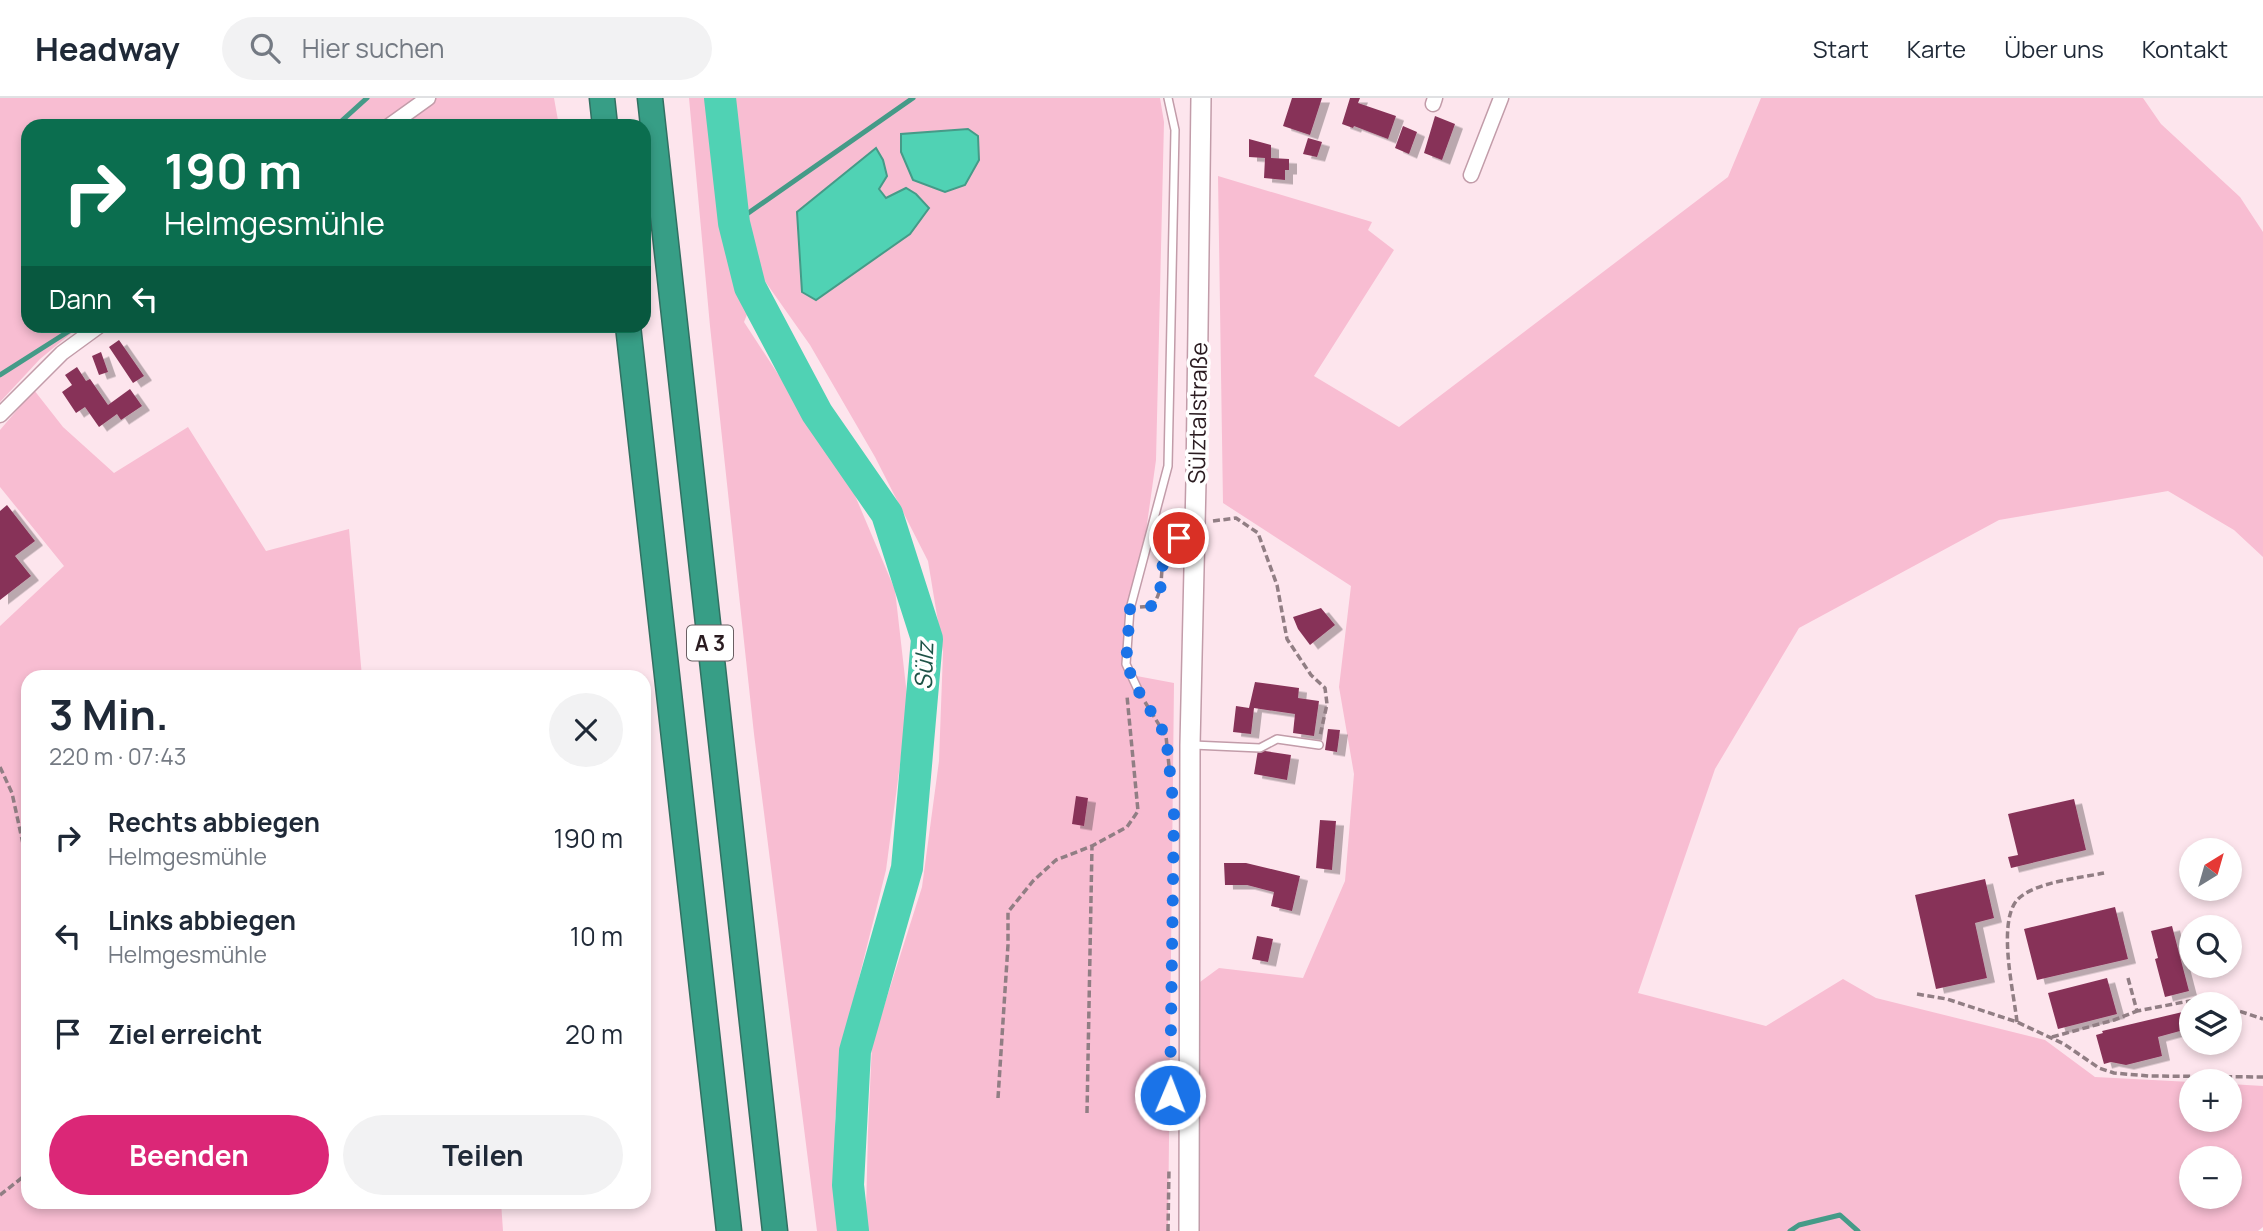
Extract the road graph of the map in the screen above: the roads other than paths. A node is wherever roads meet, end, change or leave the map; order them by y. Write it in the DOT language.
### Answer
graph roads {
  1 [pos="428,98"];
  2 [pos="602,98"];
  3 [pos="650,98"];
  4 [pos="1168,98"];
  5 [pos="1201,98"];
  6 [pos="1501,98"];
  7 [pos="399,119"];
  8 [pos="604,119"];
  9 [pos="1471,175"];
  10 [pos="90,333"];
  11 [pos="629,333"];
  12 [pos="0,415"];
  13 [pos="1140,694"];
  14 [pos="1190,745"];
  15 [pos="1319,745"];
  16 [pos="729,1231"];
  17 [pos="775,1231"];
  18 [pos="1189,1231"];
  1 -- 7 [label="street"];
  2 -- 8 [label="highway"];
  3 -- 17 [label="highway, A 3"];
  4 -- 13 [label="lane"];
  5 -- 14 [label="main road, Sülztalstraße"];
  6 -- 9 [label="street"];
  10 -- 12 [label="street"];
  11 -- 16 [label="highway, A 3"];
  14 -- 15 [label="lane"];
  14 -- 18 [label="main road, Sülztalstraße"];
}
